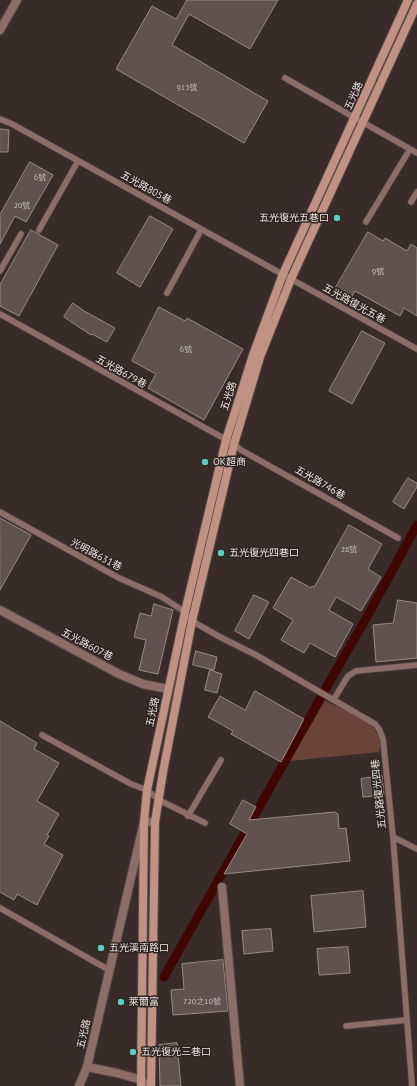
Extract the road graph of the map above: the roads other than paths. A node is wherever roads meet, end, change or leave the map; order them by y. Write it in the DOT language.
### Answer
graph roads {
  1 [pos="17,0"];
  2 [pos="408,0"];
  3 [pos="417,4"];
  4 [pos="0,30"];
  5 [pos="284,78"];
  6 [pos="355,118"];
  7 [pos="0,119"];
  8 [pos="364,122"];
  9 [pos="410,149"];
  10 [pos="417,153"];
  11 [pos="78,161"];
  12 [pos="417,192"];
  13 [pos="411,202"];
  14 [pos="366,222"];
  15 [pos="39,230"];
  16 [pos="202,230"];
  17 [pos="20,234"];
  18 [pos="0,271"];
  19 [pos="283,274"];
  20 [pos="292,279"];
  21 [pos="167,293"];
  22 [pos="0,314"];
  23 [pos="417,350"];
  24 [pos="226,440"];
  25 [pos="234,444"];
  26 [pos="0,512"];
  27 [pos="398,538"];
  28 [pos="0,610"];
  29 [pos="185,612"];
  30 [pos="192,621"];
  31 [pos="417,665"];
  32 [pos="168,688"];
  33 [pos="331,698"];
  34 [pos="42,735"];
  35 [pos="221,760"];
  36 [pos="148,790"];
  37 [pos="158,800"];
  38 [pos="188,816"];
  39 [pos="144,822"];
  40 [pos="155,822"];
  41 [pos="205,823"];
  42 [pos="393,837"];
  43 [pos="417,849"];
  44 [pos="222,887"];
  45 [pos="0,908"];
  46 [pos="109,970"];
  47 [pos="407,1020"];
  48 [pos="346,1026"];
  49 [pos="87,1067"];
  50 [pos="143,1084"];
  51 [pos="79,1086"];
  52 [pos="151,1086"];
  53 [pos="240,1086"];
  54 [pos="412,1086"];
  1 -- 4 [label="street"];
  2 -- 6 [label="main road, 五光路"];
  3 -- 8 [label="main road, 五光路"];
  5 -- 6 [label="lane"];
  6 -- 8 [label="lane"];
  6 -- 19 [label="main road, 五光路"];
  7 -- 11 [label="lane, 五光路805巷"];
  8 -- 9 [label="lane"];
  8 -- 20 [label="main road, 五光路"];
  9 -- 10 [label="lane"];
  9 -- 14 [label="lane"];
  11 -- 15 [label="lane"];
  11 -- 16 [label="lane, 五光路805巷"];
  12 -- 13 [label="lane"];
  16 -- 19 [label="lane, 五光路805巷"];
  16 -- 21 [label="lane"];
  17 -- 18 [label="lane"];
  19 -- 20 [label="lane, 五光路復光五巷"];
  19 -- 24 [label="main road, 五光路"];
  20 -- 23 [label="lane, 五光路復光五巷"];
  20 -- 25 [label="main road, 五光路"];
  22 -- 24 [label="lane, 五光路679巷"];
  24 -- 25 [label="lane, 五光路679巷"];
  24 -- 29 [label="main road, 五光路"];
  25 -- 27 [label="lane, 五光路746巷"];
  25 -- 30 [label="main road, 五光路"];
  26 -- 29 [label="lane, 光明路631巷"];
  28 -- 32 [label="street, 五光路607巷"];
  29 -- 30 [label="lane, 五光路復光四巷"];
  29 -- 32 [label="main road, 五光路"];
  30 -- 33 [label="lane, 五光路復光四巷"];
  30 -- 37 [label="main road, 五光路"];
  31 -- 33 [label="lane"];
  32 -- 36 [label="main road, 五光路"];
  33 -- 42 [label="lane, 五光路復光四巷"];
  34 -- 36 [label="lane"];
  35 -- 38 [label="lane"];
  36 -- 37 [label="lane"];
  36 -- 39 [label="main road, 五光路"];
  37 -- 38 [label="lane"];
  37 -- 40 [label="main road, 五光路"];
  38 -- 41 [label="lane"];
  39 -- 40 [label="street"];
  39 -- 46 [label="street, 五光路"];
  39 -- 50 [label="main road, 五光路"];
  40 -- 52 [label="main road, 五光路"];
  42 -- 43 [label="lane"];
  42 -- 47 [label="lane, 五光路復光四巷"];
  44 -- 53 [label="street"];
  45 -- 46 [label="lane"];
  46 -- 49 [label="street, 五光路"];
  47 -- 48 [label="lane"];
  47 -- 54 [label="lane, 五光路復光四巷"];
  49 -- 50 [label="street"];
  49 -- 51 [label="street, 五光路"];
}
